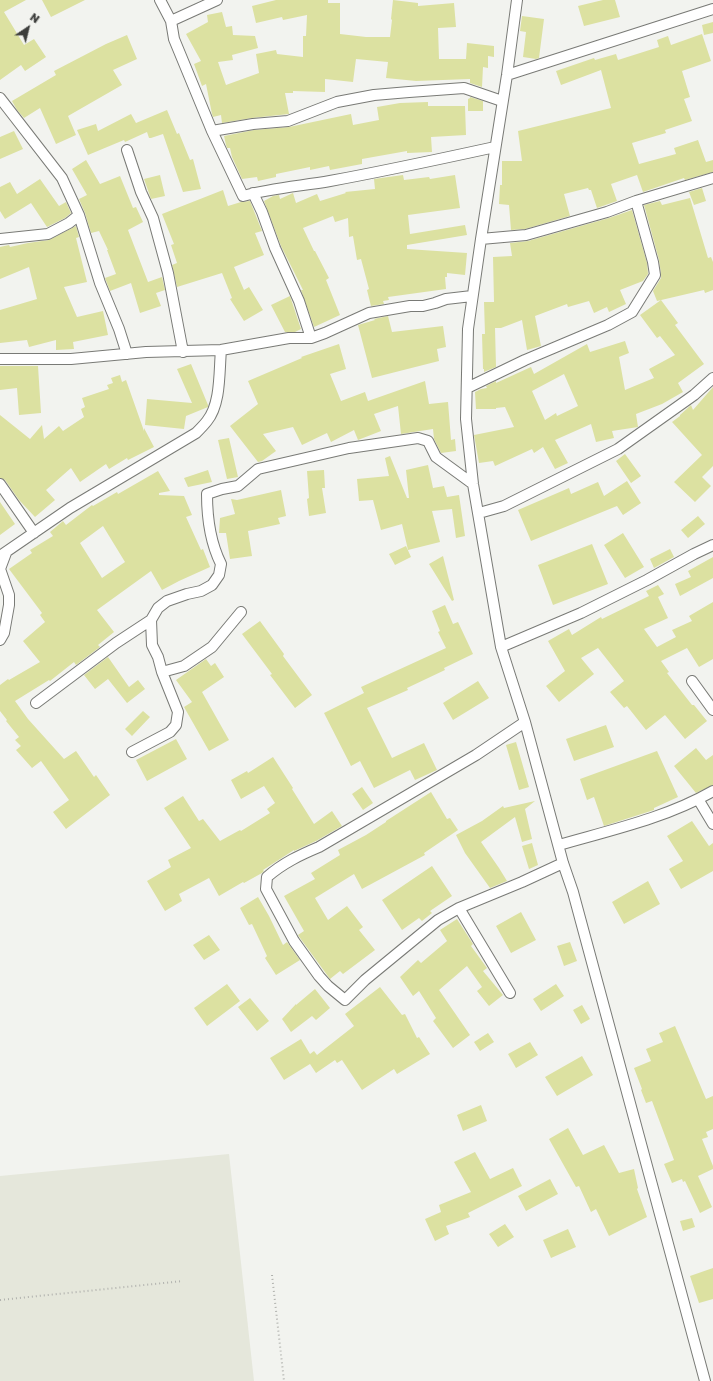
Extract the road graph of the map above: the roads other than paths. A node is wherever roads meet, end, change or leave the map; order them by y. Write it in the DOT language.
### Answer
graph roads {
  1 [pos="160,0"];
  2 [pos="217,0"];
  3 [pos="517,0"];
  4 [pos="713,9"];
  5 [pos="171,21"];
  6 [pos="508,75"];
  7 [pos="0,98"];
  8 [pos="502,101"];
  9 [pos="5,113"];
  10 [pos="212,131"];
  11 [pos="495,147"];
  12 [pos="127,150"];
  13 [pos="713,178"];
  14 [pos="253,193"];
  15 [pos="636,202"];
  16 [pos="80,215"];
  17 [pos="0,239"];
  18 [pos="480,239"];
  19 [pos="472,296"];
  20 [pos="311,338"];
  21 [pos="221,350"];
  22 [pos="183,352"];
  23 [pos="127,354"];
  24 [pos="0,359"];
  25 [pos="713,378"];
  26 [pos="467,388"];
  27 [pos="0,484"];
  28 [pos="473,484"];
  29 [pos="479,513"];
  30 [pos="34,534"];
  31 [pos="713,545"];
  32 [pos="3,555"];
  33 [pos="241,612"];
  34 [pos="151,620"];
  35 [pos="0,640"];
  36 [pos="501,648"];
  37 [pos="162,672"];
  38 [pos="692,681"];
  39 [pos="36,703"];
  40 [pos="713,710"];
  41 [pos="525,722"];
  42 [pos="132,752"];
  43 [pos="713,791"];
  44 [pos="698,799"];
  45 [pos="713,824"];
  46 [pos="559,845"];
  47 [pos="563,863"];
  48 [pos="458,908"];
  49 [pos="510,993"];
  50 [pos="705,1381"];
  1 -- 5 [label="street"];
  2 -- 5 [label="street"];
  3 -- 6 [label="street"];
  4 -- 6 [label="street"];
  5 -- 10 [label="street"];
  6 -- 8 [label="street"];
  7 -- 9 [label="street"];
  8 -- 10 [label="street"];
  8 -- 11 [label="street"];
  9 -- 16 [label="street"];
  10 -- 14 [label="street"];
  11 -- 14 [label="street"];
  11 -- 18 [label="street"];
  12 -- 22 [label="street"];
  13 -- 15 [label="street"];
  14 -- 20 [label="street"];
  15 -- 18 [label="street"];
  15 -- 26 [label="street"];
  16 -- 17 [label="street"];
  16 -- 23 [label="street"];
  18 -- 19 [label="street"];
  19 -- 20 [label="street"];
  19 -- 26 [label="street"];
  20 -- 21 [label="street"];
  21 -- 22 [label="street"];
  21 -- 30 [label="street"];
  22 -- 23 [label="street"];
  23 -- 24 [label="street"];
  25 -- 29 [label="street"];
  26 -- 28 [label="street"];
  27 -- 30 [label="street"];
  28 -- 29 [label="street"];
  28 -- 34 [label="street"];
  29 -- 36 [label="street"];
  30 -- 32 [label="street"];
  31 -- 36 [label="street"];
  32 -- 35 [label="street"];
  33 -- 37 [label="street"];
  34 -- 37 [label="street"];
  34 -- 39 [label="street"];
  36 -- 41 [label="street"];
  37 -- 42 [label="street"];
  38 -- 40 [label="street"];
  41 -- 46 [label="street"];
  41 -- 48 [label="street"];
  43 -- 44 [label="street"];
  44 -- 45 [label="street"];
  44 -- 46 [label="street"];
  46 -- 47 [label="street"];
  47 -- 48 [label="street"];
  47 -- 50 [label="street"];
  48 -- 49 [label="street"];
}
